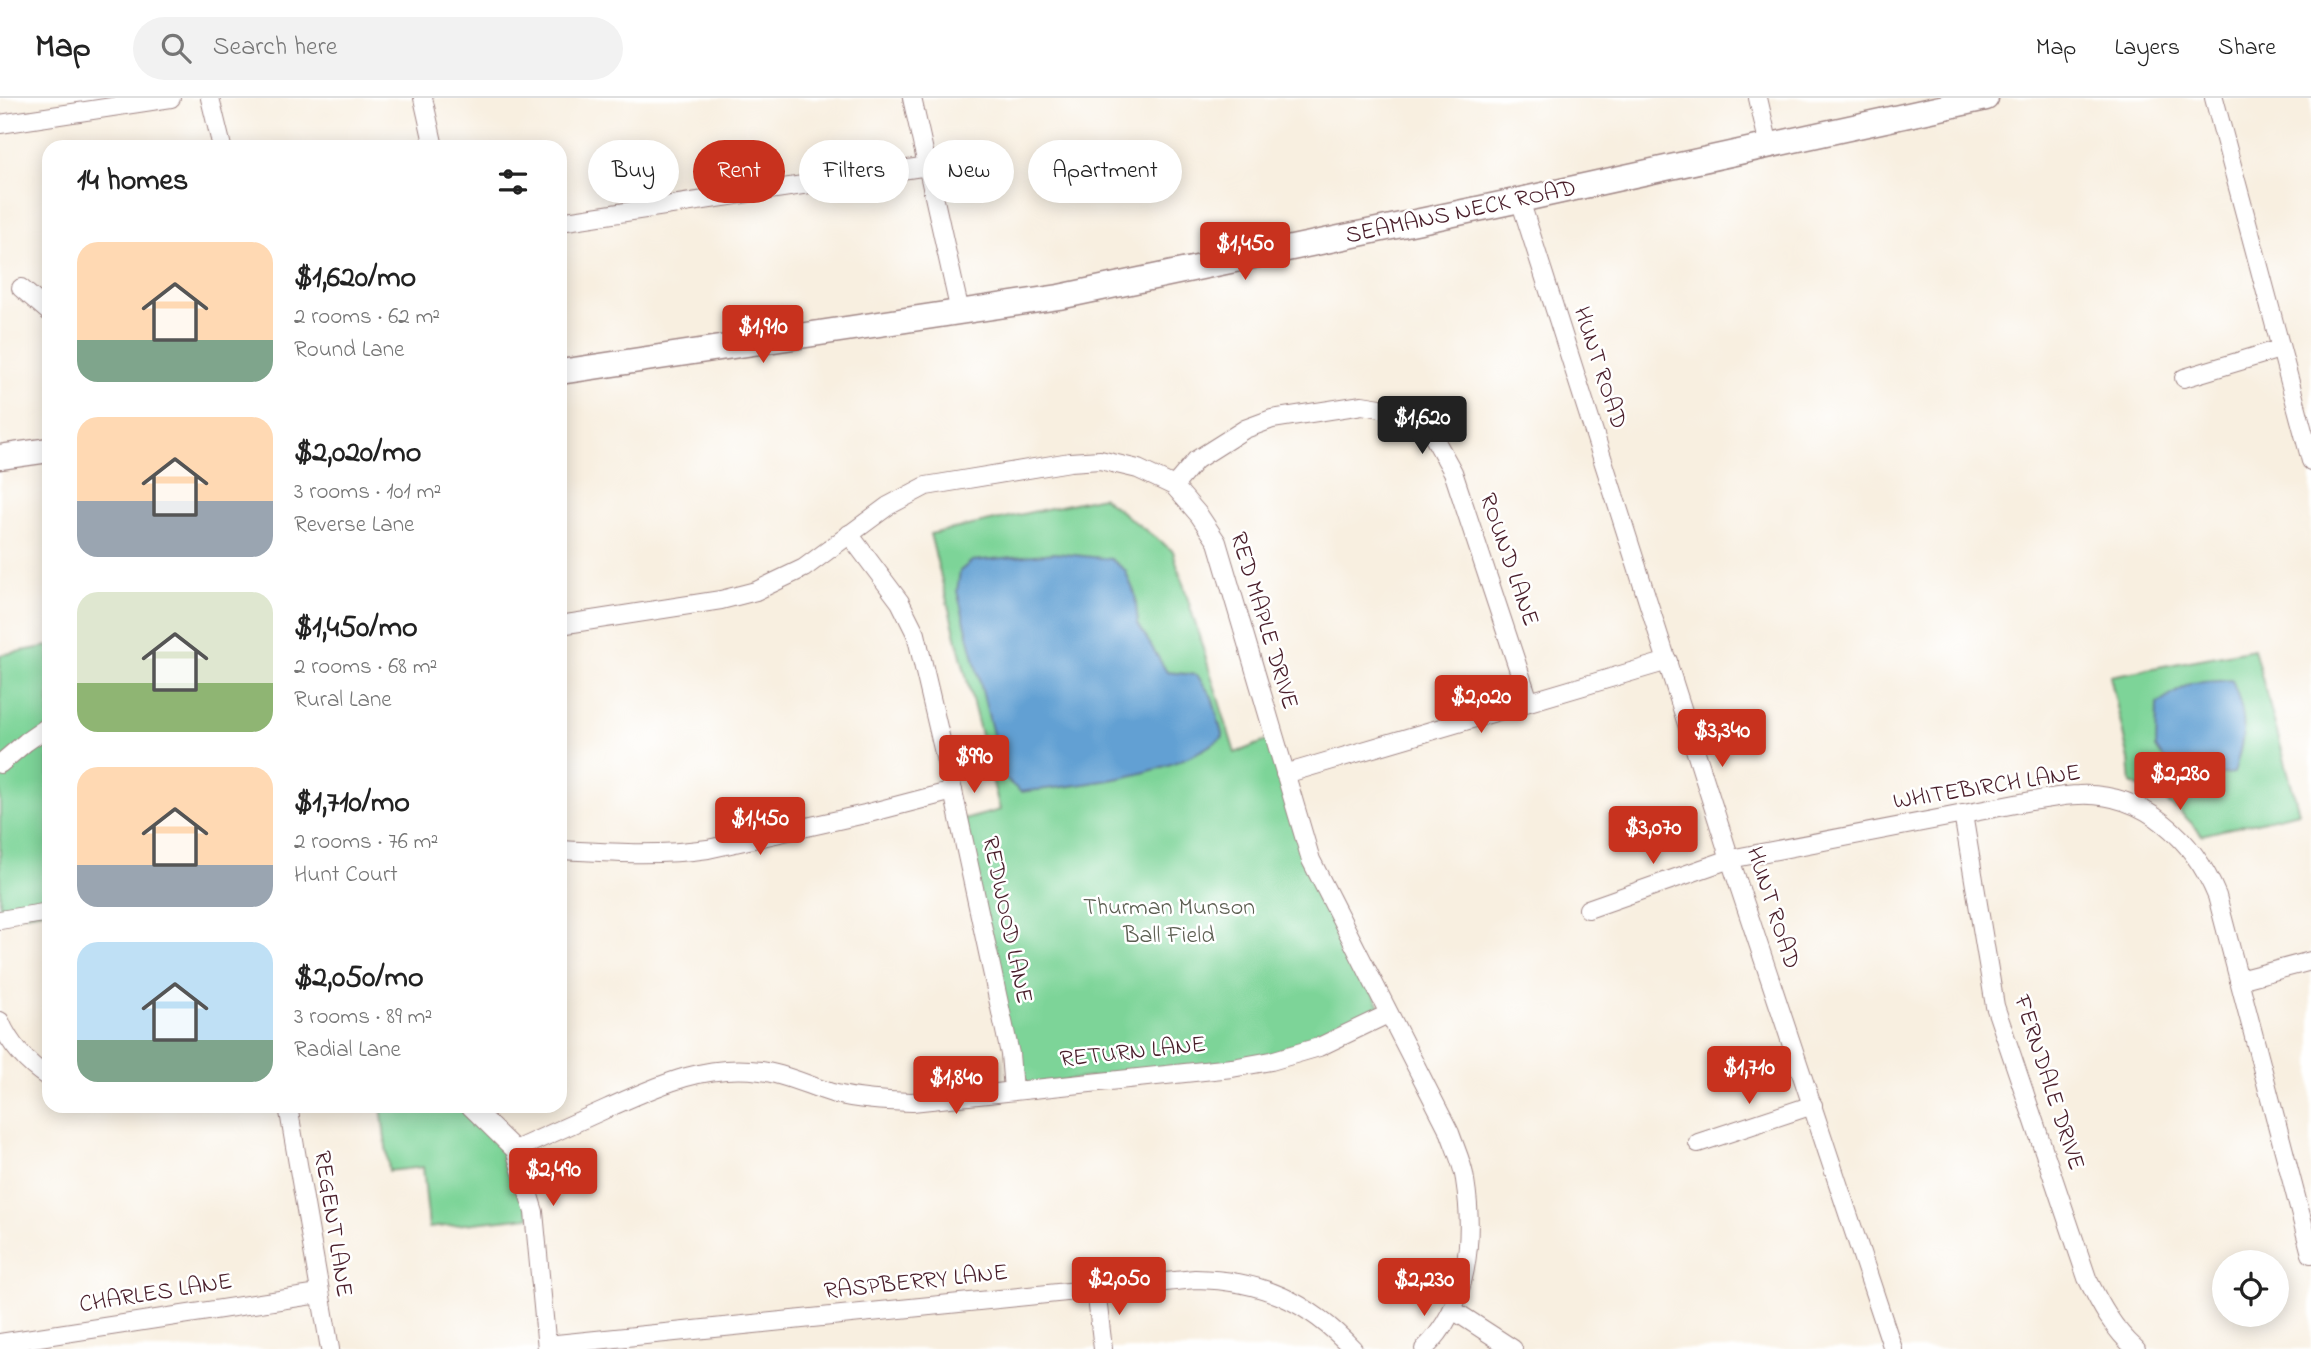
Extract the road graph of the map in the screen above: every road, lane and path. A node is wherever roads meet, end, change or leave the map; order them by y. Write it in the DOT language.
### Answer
graph roads {
  1 [pos="172,98"];
  2 [pos="210,98"];
  3 [pos="423,98"];
  4 [pos="912,98"];
  5 [pos="1758,98"];
  6 [pos="1986,98"];
  7 [pos="2214,98"];
  8 [pos="0,124"];
  9 [pos="220,140"];
  10 [pos="432,140"];
  11 [pos="923,145"];
  12 [pos="1769,146"];
  13 [pos="923,167"];
  14 [pos="1520,200"];
  15 [pos="936,203"];
  16 [pos="567,221"];
  17 [pos="21,288"];
  18 [pos="42,306"];
  19 [pos="960,312"];
  20 [pos="2280,349"];
  21 [pos="567,371"];
  22 [pos="2183,378"];
  23 [pos="42,451"];
  24 [pos="0,457"];
  25 [pos="2311,461"];
  26 [pos="1174,486"];
  27 [pos="849,534"];
  28 [pos="567,624"];
  29 [pos="1668,662"];
  30 [pos="1529,701"];
  31 [pos="42,731"];
  32 [pos="0,764"];
  33 [pos="1285,774"];
  34 [pos="953,790"];
  35 [pos="1963,814"];
  36 [pos="567,850"];
  37 [pos="1730,859"];
  38 [pos="1588,909"];
  39 [pos="42,913"];
  40 [pos="0,920"];
  41 [pos="2311,961"];
  42 [pos="2239,980"];
  43 [pos="1388,1014"];
  44 [pos="0,1021"];
  45 [pos="42,1074"];
  46 [pos="1013,1090"];
  47 [pos="1812,1105"];
  48 [pos="289,1113"];
  49 [pos="477,1113"];
  50 [pos="1698,1143"];
  51 [pos="515,1150"];
  52 [pos="2311,1254"];
  53 [pos="1096,1289"];
  54 [pos="318,1294"];
  55 [pos="1452,1310"];
  56 [pos="0,1343"];
  57 [pos="547,1347"];
  58 [pos="330,1349"];
  59 [pos="1102,1349"];
  60 [pos="1353,1349"];
  61 [pos="1424,1349"];
  62 [pos="1513,1349"];
  63 [pos="1892,1349"];
  64 [pos="2136,1349"];
  1 -- 8 [label="street"];
  2 -- 9 [label="street"];
  3 -- 10 [label="street"];
  4 -- 11 [label="street"];
  5 -- 12 [label="street"];
  6 -- 12 [label="main road, SEAMANS NECK ROAD"];
  7 -- 20 [label="street"];
  12 -- 14 [label="main road, SEAMANS NECK ROAD"];
  13 -- 16 [label="street"];
  14 -- 19 [label="main road, SEAMANS NECK ROAD"];
  14 -- 29 [label="street, HUNT ROAD"];
  15 -- 19 [label="street"];
  17 -- 18 [label="street"];
  19 -- 21 [label="main road, SEAMANS NECK ROAD"];
  20 -- 22 [label="street"];
  20 -- 25 [label="street"];
  23 -- 24 [label="main road"];
  26 -- 27 [label="street, RED MAPLE DRIVE"];
  26 -- 30 [label="street, ROUND LANE"];
  26 -- 33 [label="street, RED MAPLE DRIVE"];
  27 -- 28 [label="street, RED MAPLE DRIVE"];
  27 -- 34 [label="street, REDWOOD LANE"];
  29 -- 30 [label="street"];
  29 -- 37 [label="street, HUNT ROAD"];
  30 -- 33 [label="street"];
  31 -- 32 [label="street"];
  33 -- 43 [label="street, RED MAPLE DRIVE"];
  34 -- 36 [label="street"];
  34 -- 46 [label="street, REDWOOD LANE"];
  35 -- 37 [label="street, WHITEBIRCH LANE"];
  35 -- 42 [label="street, WHITEBIRCH LANE"];
  35 -- 64 [label="street, FERNDALE DRIVE"];
  37 -- 38 [label="street, WHITEBIRCH LANE"];
  37 -- 47 [label="street, HUNT ROAD"];
  39 -- 40 [label="street"];
  41 -- 42 [label="street"];
  42 -- 52 [label="street, WHITEBIRCH LANE"];
  43 -- 46 [label="street, RETURN LANE"];
  43 -- 55 [label="street, RED MAPLE DRIVE"];
  44 -- 45 [label="street"];
  46 -- 51 [label="street, RETURN LANE"];
  47 -- 50 [label="street"];
  47 -- 63 [label="street, HUNT ROAD"];
  48 -- 54 [label="street, REGENT LANE"];
  49 -- 51 [label="street"];
  51 -- 57 [label="street"];
  53 -- 57 [label="street, RASPBERRY LANE"];
  53 -- 59 [label="street"];
  53 -- 60 [label="street, RASPBERRY LANE"];
  54 -- 56 [label="street, CHARLES LANE"];
  54 -- 58 [label="street, REGENT LANE"];
  55 -- 61 [label="street, RED MAPLE DRIVE"];
  55 -- 62 [label="street"];
}
